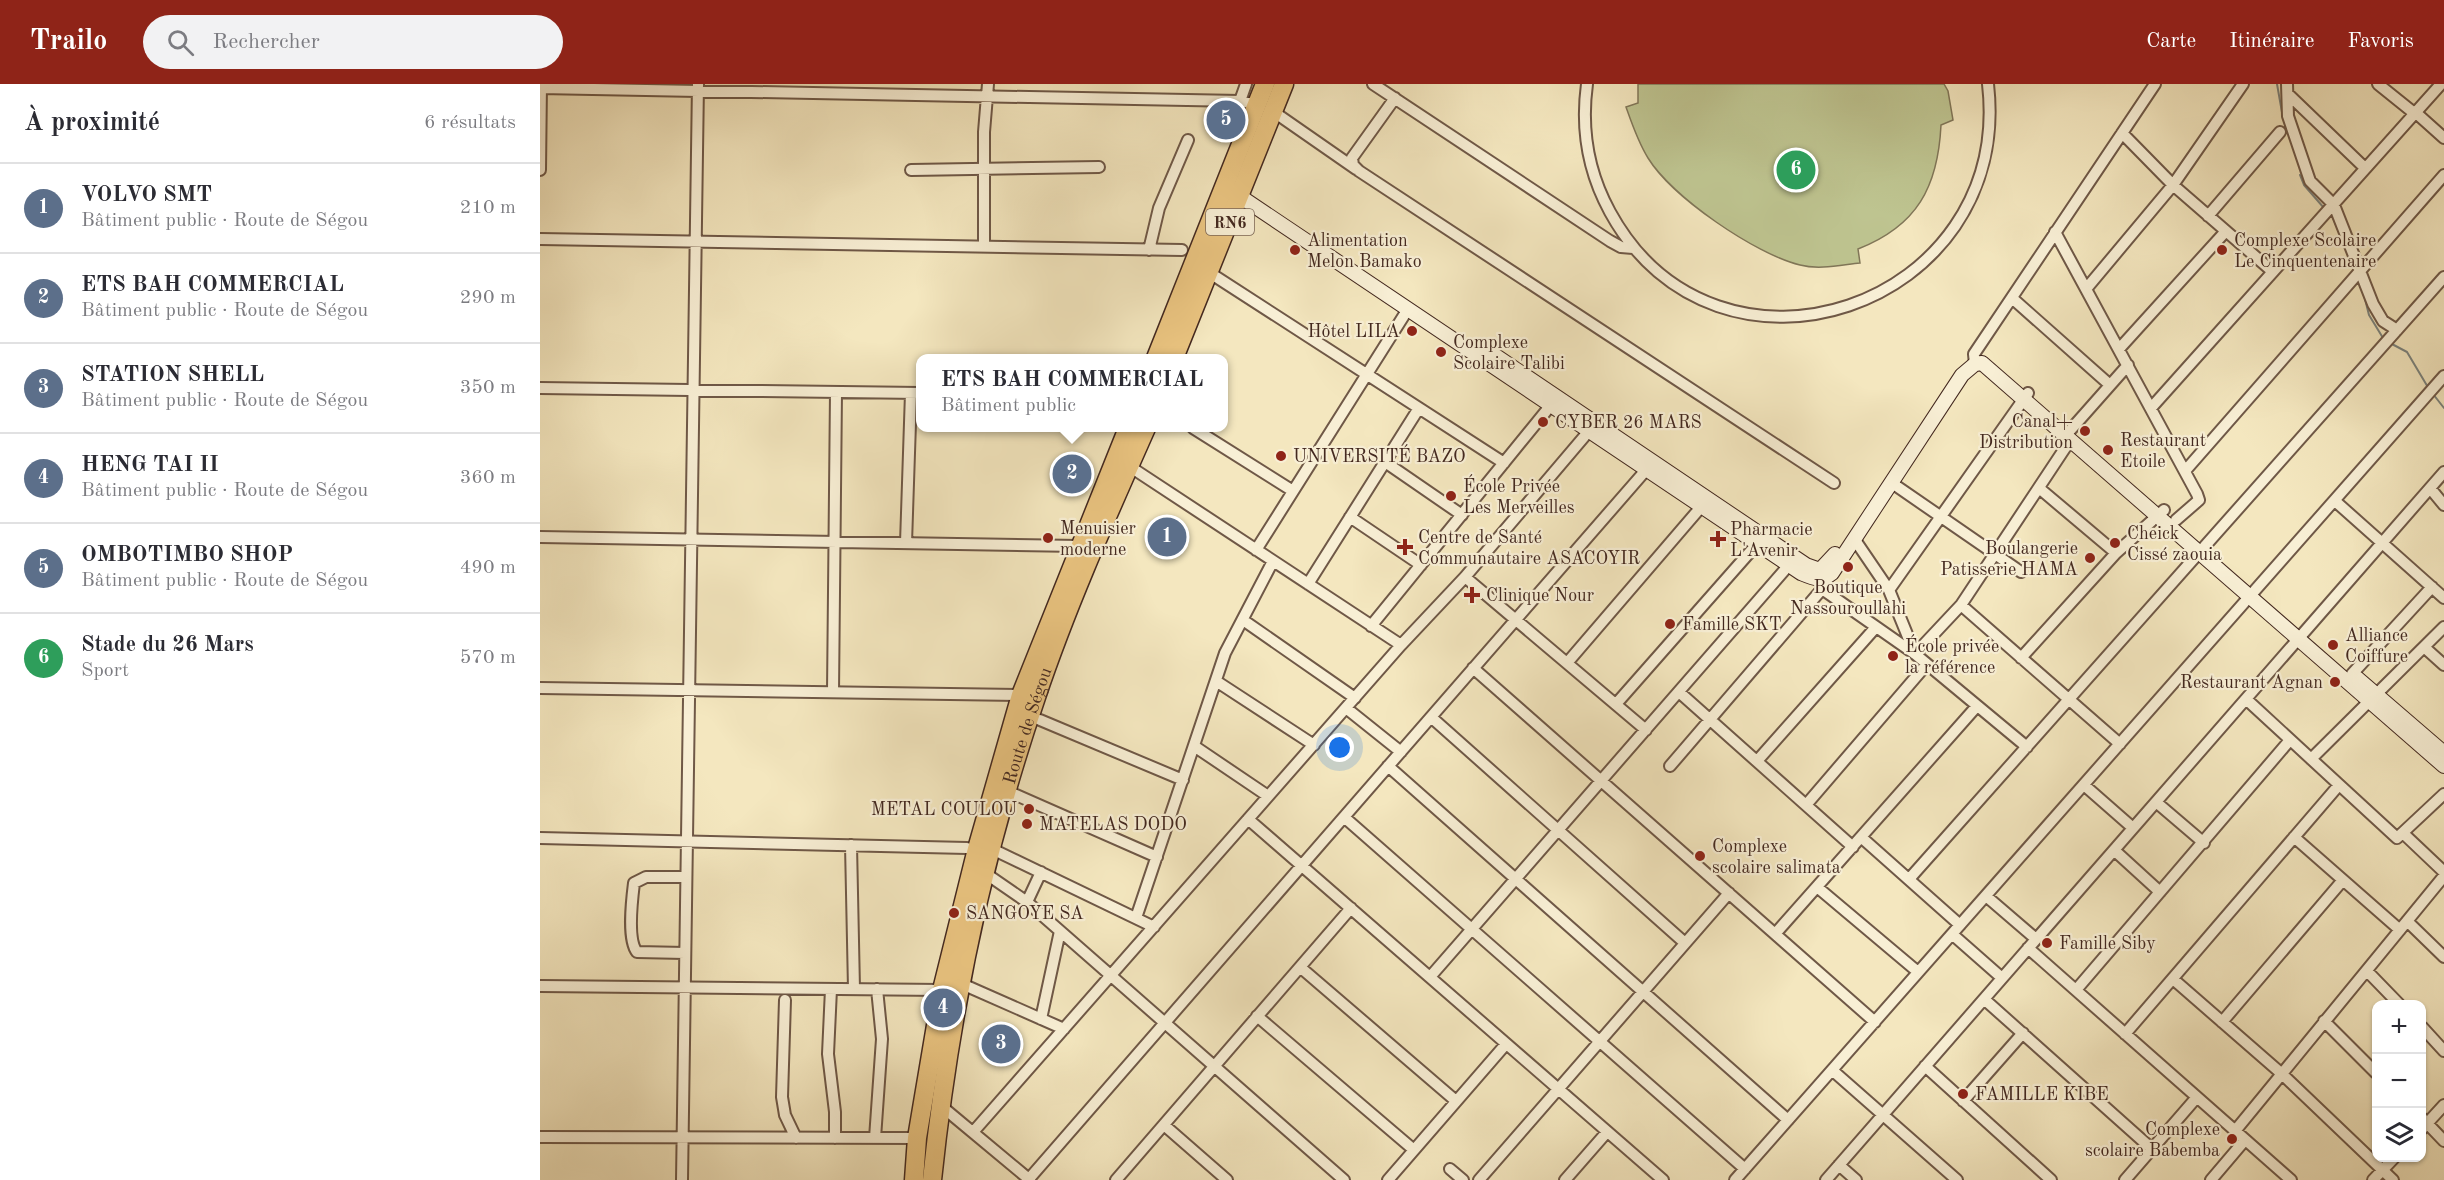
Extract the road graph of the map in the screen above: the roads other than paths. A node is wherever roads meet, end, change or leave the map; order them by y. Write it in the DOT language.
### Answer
graph roads {
  1 [pos="988,84"];
  2 [pos="1246,84"];
  3 [pos="1265,84"];
  4 [pos="1284,84"];
  5 [pos="1373,84"];
  6 [pos="1587,84"];
  7 [pos="1988,84"];
  8 [pos="2155,84"];
  9 [pos="2242,84"];
  10 [pos="2378,84"];
  11 [pos="2440,84"];
  12 [pos="541,87"];
  13 [pos="584,87"];
  14 [pos="698,87"];
  15 [pos="843,89"];
  16 [pos="2287,89"];
  17 [pos="987,96"];
  18 [pos="1395,98"];
  19 [pos="1248,102"];
  20 [pos="1274,112"];
  21 [pos="2415,113"];
  22 [pos="2280,132"];
  23 [pos="2122,133"];
  24 [pos="2444,138"];
  25 [pos="1188,140"];
  26 [pos="1099,167"];
  27 [pos="984,168"];
  28 [pos="2365,168"];
  29 [pos="540,170"];
  30 [pos="911,170"];
  31 [pos="1359,171"];
  32 [pos="2444,175"];
  33 [pos="2173,185"];
  34 [pos="1235,187"];
  35 [pos="2334,205"];
  36 [pos="2208,216"];
  37 [pos="2226,231"];
  38 [pos="2055,232"];
  39 [pos="540,239"];
  40 [pos="695,241"];
  41 [pos="984,247"];
  42 [pos="1634,248"];
  43 [pos="1149,250"];
  44 [pos="1182,250"];
  45 [pos="2272,271"];
  46 [pos="2360,272"];
  47 [pos="1210,273"];
  48 [pos="2444,278"];
  49 [pos="2086,289"];
  50 [pos="2012,298"];
  51 [pos="1408,309"];
  52 [pos="2394,334"];
  53 [pos="2119,348"];
  54 [pos="1158,354"];
  55 [pos="1176,354"];
  56 [pos="1975,359"];
  57 [pos="2128,365"];
  58 [pos="1367,374"];
  59 [pos="2440,381"];
  60 [pos="2110,385"];
  61 [pos="540,388"];
  62 [pos="693,390"];
  63 [pos="836,392"];
  64 [pos="916,393"];
  65 [pos="2026,395"];
  66 [pos="1551,405"];
  67 [pos="1419,408"];
  68 [pos="2151,408"];
  69 [pos="1589,431"];
  70 [pos="1126,432"];
  71 [pos="1144,432"];
  72 [pos="1199,432"];
  73 [pos="2070,434"];
  74 [pos="1385,462"];
  75 [pos="1504,463"];
  76 [pos="1129,466"];
  77 [pos="1646,470"];
  78 [pos="2186,471"];
  79 [pos="2444,472"];
  80 [pos="1834,483"];
  81 [pos="1892,483"];
  82 [pos="2039,488"];
  83 [pos="2430,488"];
  84 [pos="1293,491"];
  85 [pos="2335,501"];
  86 [pos="2444,505"];
  87 [pos="1701,507"];
  88 [pos="2161,513"];
  89 [pos="1462,515"];
  90 [pos="1940,516"];
  91 [pos="1350,517"];
  92 [pos="2176,520"];
  93 [pos="540,537"];
  94 [pos="691,539"];
  95 [pos="1855,540"];
  96 [pos="834,542"];
  97 [pos="906,543"];
  98 [pos="2382,543"];
  99 [pos="1757,544"];
  100 [pos="1079,546"];
  101 [pos="1256,550"];
  102 [pos="2203,550"];
  103 [pos="2116,553"];
  104 [pos="1994,554"];
  105 [pos="1273,561"];
  106 [pos="1420,565"];
  107 [pos="1790,565"];
  108 [pos="2021,573"];
  109 [pos="1465,577"];
  110 [pos="1821,579"];
  111 [pos="1308,584"];
  112 [pos="2432,587"];
  113 [pos="1889,590"];
  114 [pos="2253,593"];
  115 [pos="2444,598"];
  116 [pos="1961,606"];
  117 [pos="1243,620"];
  118 [pos="1515,620"];
  119 [pos="1371,626"];
  120 [pos="1876,627"];
  121 [pos="2444,627"];
  122 [pos="2301,635"];
  123 [pos="1401,645"];
  124 [pos="2424,647"];
  125 [pos="1915,654"];
  126 [pos="2021,658"];
  127 [pos="1567,663"];
  128 [pos="1927,664"];
  129 [pos="2444,665"];
  130 [pos="1473,668"];
  131 [pos="2352,674"];
  132 [pos="1216,681"];
  133 [pos="540,688"];
  134 [pos="689,690"];
  135 [pos="1679,692"];
  136 [pos="833,693"];
  137 [pos="1021,695"];
  138 [pos="1355,698"];
  139 [pos="2070,699"];
  140 [pos="2246,699"];
  141 [pos="2374,699"];
  142 [pos="1616,704"];
  143 [pos="1977,706"];
  144 [pos="1346,708"];
  145 [pos="1431,717"];
  146 [pos="1710,719"];
  147 [pos="1040,720"];
  148 [pos="1646,730"];
  149 [pos="2290,740"];
  150 [pos="2120,744"];
  151 [pos="1314,745"];
  152 [pos="1194,746"];
  153 [pos="2027,747"];
  154 [pos="1401,752"];
  155 [pos="2444,753"];
  156 [pos="2311,759"];
  157 [pos="1757,761"];
  158 [pos="1388,766"];
  159 [pos="1670,766"];
  160 [pos="2444,766"];
  161 [pos="1183,780"];
  162 [pos="1601,781"];
  163 [pos="2084,785"];
  164 [pos="2339,785"];
  165 [pos="1006,791"];
  166 [pos="2444,794"];
  167 [pos="1268,796"];
  168 [pos="2156,802"];
  169 [pos="1806,805"];
  170 [pos="1344,817"];
  171 [pos="1248,819"];
  172 [pos="2133,828"];
  173 [pos="1558,831"];
  174 [pos="2404,834"];
  175 [pos="1861,837"];
  176 [pos="2294,837"];
  177 [pos="540,838"];
  178 [pos="687,841"];
  179 [pos="2204,843"];
  180 [pos="851,845"];
  181 [pos="1853,847"];
  182 [pos="967,848"];
  183 [pos="992,849"];
  184 [pos="2114,850"];
  185 [pos="1157,857"];
  186 [pos="1302,866"];
  187 [pos="1041,872"];
  188 [pos="985,873"];
  189 [pos="2444,874"];
  190 [pos="686,877"];
  191 [pos="1910,878"];
  192 [pos="1515,879"];
  193 [pos="2343,880"];
  194 [pos="1817,886"];
  195 [pos="2160,892"];
  196 [pos="1729,893"];
  197 [pos="1986,896"];
  198 [pos="1027,902"];
  199 [pos="1351,908"];
  200 [pos="1136,918"];
  201 [pos="2408,921"];
  202 [pos="1960,925"];
  203 [pos="1154,927"];
  204 [pos="1472,929"];
  205 [pos="2400,930"];
  206 [pos="1060,931"];
  207 [pos="1775,934"];
  208 [pos="1952,934"];
  209 [pos="2036,939"];
  210 [pos="1685,943"];
  211 [pos="2028,948"];
  212 [pos="685,953"];
  213 [pos="2444,957"];
  214 [pos="1300,967"];
  215 [pos="2367,971"];
  216 [pos="1918,972"];
  217 [pos="1111,976"];
  218 [pos="1430,977"];
  219 [pos="2002,978"];
  220 [pos="2173,979"];
  221 [pos="962,984"];
  222 [pos="540,986"];
  223 [pos="684,988"];
  224 [pos="831,989"];
  225 [pos="854,989"];
  226 [pos="877,989"];
  227 [pos="942,990"];
  228 [pos="2076,990"];
  229 [pos="1643,992"];
  230 [pos="1984,999"];
  231 [pos="785,1000"];
  232 [pos="2394,1000"];
  233 [pos="1257,1016"];
  234 [pos="1041,1019"];
  235 [pos="2324,1021"];
  236 [pos="1165,1022"];
  237 [pos="1875,1022"];
  238 [pos="2222,1022"];
  239 [pos="1064,1029"];
  240 [pos="2426,1033"];
  241 [pos="2023,1034"];
  242 [pos="2125,1034"];
  243 [pos="1600,1041"];
  244 [pos="1506,1044"];
  245 [pos="2444,1051"];
  246 [pos="1214,1066"];
  247 [pos="1925,1066"];
  248 [pos="2372,1069"];
  249 [pos="1832,1070"];
  250 [pos="2282,1074"];
  251 [pos="1558,1089"];
  252 [pos="2197,1097"];
  253 [pos="1456,1101"];
  254 [pos="1963,1101"];
  255 [pos="940,1105"];
  256 [pos="2444,1105"];
  257 [pos="1883,1115"];
  258 [pos="1788,1120"];
  259 [pos="2426,1120"];
  260 [pos="1164,1125"];
  261 [pos="2426,1126"];
  262 [pos="974,1131"];
  263 [pos="2235,1131"];
  264 [pos="1607,1132"];
  265 [pos="540,1137"];
  266 [pos="682,1138"];
  267 [pos="796,1138"];
  268 [pos="835,1138"];
  269 [pos="875,1138"];
  270 [pos="917,1138"];
  271 [pos="2245,1140"];
  272 [pos="2444,1141"];
  273 [pos="2152,1149"];
  274 [pos="1414,1150"];
  275 [pos="2390,1162"];
  276 [pos="1839,1165"];
  277 [pos="1450,1169"];
  278 [pos="1745,1169"];
  279 [pos="2382,1170"];
  280 [pos="1121,1178"];
  281 [pos="682,1180"];
  282 [pos="914,1180"];
  283 [pos="932,1180"];
  284 [pos="1029,1180"];
  285 [pos="1227,1180"];
  286 [pos="1344,1180"];
  287 [pos="1388,1180"];
  288 [pos="1463,1180"];
  289 [pos="1479,1180"];
  290 [pos="1564,1180"];
  291 [pos="1663,1180"];
  292 [pos="1735,1180"];
  293 [pos="1826,1180"];
  294 [pos="1856,1180"];
  295 [pos="1957,1180"];
  296 [pos="2051,1180"];
  297 [pos="2125,1180"];
  298 [pos="2211,1180"];
  299 [pos="2291,1180"];
  300 [pos="2373,1180"];
  301 [pos="2393,1180"];
  1 -- 17 [label="street"];
  2 -- 19 [label="street"];
  3 -- 19 [label="highway, RN6"];
  4 -- 20 [label="highway, RN6"];
  5 -- 18 [label="street"];
  6 -- 42 [label="street"];
  7 -- 42 [label="street"];
  8 -- 23 [label="street"];
  9 -- 33 [label="street"];
  10 -- 21 [label="street"];
  11 -- 21 [label="street"];
  12 -- 13 [label="street"];
  12 -- 29 [label="street"];
  13 -- 14 [label="street"];
  14 -- 15 [label="street"];
  14 -- 40 [label="street"];
  15 -- 17 [label="street"];
  16 -- 28 [label="street"];
  16 -- 35 [label="street"];
  17 -- 19 [label="street"];
  17 -- 27 [label="street"];
  18 -- 31 [label="street"];
  18 -- 42 [label="street"];
  19 -- 34 [label="highway, RN6"];
  20 -- 31 [label="street"];
  20 -- 34 [label="highway, RN6"];
  21 -- 24 [label="street"];
  21 -- 28 [label="street"];
  22 -- 36 [label="street"];
  23 -- 33 [label="street"];
  23 -- 38 [label="street"];
  25 -- 43 [label="street"];
  26 -- 27 [label="street"];
  27 -- 30 [label="street"];
  27 -- 41 [label="street"];
  28 -- 35 [label="street"];
  31 -- 80 [label="street"];
  32 -- 46 [label="street"];
  33 -- 36 [label="street"];
  33 -- 49 [label="street"];
  34 -- 47 [label="highway, RN6"];
  34 -- 51 [label="street"];
  34 -- 54 [label="highway, RN6"];
  34 -- 110 [label="street"];
  35 -- 45 [label="street"];
  35 -- 46 [label="street"];
  36 -- 37 [label="street"];
  37 -- 45 [label="street"];
  37 -- 53 [label="street"];
  38 -- 49 [label="street"];
  38 -- 50 [label="street"];
  39 -- 40 [label="street"];
  40 -- 41 [label="street"];
  40 -- 62 [label="street"];
  41 -- 43 [label="street"];
  43 -- 44 [label="street"];
  45 -- 68 [label="street"];
  46 -- 52 [label="street"];
  46 -- 78 [label="street"];
  47 -- 55 [label="highway, RN6"];
  47 -- 58 [label="street"];
  48 -- 52 [label="street"];
  49 -- 53 [label="street"];
  50 -- 56 [label="street"];
  50 -- 60 [label="street"];
  51 -- 58 [label="street"];
  51 -- 66 [label="street"];
  52 -- 102 [label="street"];
  53 -- 57 [label="street"];
  56 -- 65 [label="street"];
  56 -- 81 [label="street"];
  56 -- 110 [label="street"];
  57 -- 60 [label="street"];
  57 -- 68 [label="street"];
  58 -- 67 [label="street"];
  58 -- 84 [label="street"];
  59 -- 85 [label="street"];
  60 -- 73 [label="street"];
  61 -- 62 [label="street"];
  62 -- 63 [label="street"];
  62 -- 94 [label="street"];
  63 -- 64 [label="street"];
  63 -- 96 [label="street"];
  64 -- 97 [label="street"];
  65 -- 73 [label="street"];
  65 -- 90 [label="street"];
  66 -- 69 [label="street"];
  66 -- 75 [label="street"];
  67 -- 74 [label="street"];
  67 -- 75 [label="street"];
  68 -- 78 [label="street"];
  69 -- 77 [label="street"];
  69 -- 109 [label="street"];
  70 -- 100 [label="highway, Route de Ségou"];
  71 -- 76 [label="highway, Route de Ségou"];
  72 -- 84 [label="street"];
  73 -- 82 [label="street"];
  73 -- 88 [label="street"];
  74 -- 89 [label="street"];
  74 -- 91 [label="street"];
  75 -- 89 [label="street"];
  76 -- 101 [label="street"];
  76 -- 165 [label="highway, Route de Ségou"];
  77 -- 87 [label="street"];
  77 -- 118 [label="street"];
  78 -- 92 [label="street"];
  79 -- 83 [label="street"];
  81 -- 90 [label="street"];
  81 -- 95 [label="street"];
  82 -- 103 [label="street"];
  82 -- 104 [label="street"];
  83 -- 86 [label="street"];
  83 -- 98 [label="street"];
  84 -- 101 [label="street"];
  85 -- 98 [label="street"];
  85 -- 114 [label="street"];
  87 -- 99 [label="street"];
  87 -- 127 [label="street"];
  88 -- 92 [label="street"];
  88 -- 102 [label="street"];
  88 -- 103 [label="street"];
  89 -- 106 [label="street"];
  90 -- 104 [label="street"];
  90 -- 113 [label="street"];
  91 -- 106 [label="street"];
  91 -- 111 [label="street"];
  92 -- 102 [label="street"];
  93 -- 94 [label="street"];
  94 -- 96 [label="street"];
  94 -- 134 [label="street"];
  95 -- 110 [label="street"];
  95 -- 113 [label="street"];
  96 -- 97 [label="street"];
  96 -- 136 [label="street"];
  97 -- 100 [label="street"];
  98 -- 112 [label="street"];
  98 -- 122 [label="street"];
  99 -- 107 [label="street"];
  99 -- 142 [label="street"];
  100 -- 137 [label="highway, Route de Ségou"];
  101 -- 105 [label="street"];
  102 -- 114 [label="street"];
  102 -- 139 [label="street"];
  103 -- 126 [label="street"];
  104 -- 108 [label="street"];
  104 -- 116 [label="street"];
  105 -- 111 [label="street"];
  105 -- 117 [label="street"];
  106 -- 119 [label="street"];
  107 -- 110 [label="street"];
  107 -- 135 [label="street"];
  109 -- 118 [label="street"];
  109 -- 123 [label="street"];
  110 -- 120 [label="street"];
  110 -- 146 [label="street"];
  111 -- 119 [label="street"];
  112 -- 115 [label="street"];
  112 -- 131 [label="street"];
  113 -- 125 [label="street"];
  114 -- 122 [label="street"];
  114 -- 150 [label="street"];
  116 -- 125 [label="street"];
  116 -- 126 [label="street"];
  117 -- 132 [label="street"];
  117 -- 138 [label="street"];
  118 -- 127 [label="street"];
  118 -- 130 [label="street"];
  119 -- 123 [label="street"];
  120 -- 125 [label="street"];
  120 -- 157 [label="street"];
  121 -- 124 [label="street"];
  122 -- 131 [label="street"];
  122 -- 140 [label="street"];
  122 -- 141 [label="street"];
  123 -- 138 [label="street"];
  124 -- 129 [label="street"];
  124 -- 141 [label="street"];
  125 -- 128 [label="street"];
  126 -- 139 [label="street"];
  127 -- 142 [label="street"];
  128 -- 143 [label="street"];
  128 -- 169 [label="street"];
  130 -- 145 [label="street"];
  130 -- 162 [label="street"];
  131 -- 141 [label="street"];
  132 -- 151 [label="street"];
  132 -- 152 [label="street"];
  133 -- 134 [label="street"];
  134 -- 136 [label="street"];
  134 -- 178 [label="street"];
  135 -- 146 [label="street"];
  135 -- 148 [label="street"];
  136 -- 137 [label="street"];
  137 -- 227 [label="highway, Route de Ségou"];
  138 -- 144 [label="street"];
  139 -- 150 [label="street"];
  139 -- 153 [label="street"];
  140 -- 149 [label="street"];
  140 -- 168 [label="street"];
  141 -- 155 [label="street"];
  141 -- 156 [label="street"];
  141 -- 160 [label="street"];
  142 -- 148 [label="street"];
  143 -- 153 [label="street"];
  143 -- 175 [label="street"];
  144 -- 151 [label="street"];
  144 -- 154 [label="street"];
  145 -- 154 [label="street"];
  145 -- 173 [label="street"];
  146 -- 157 [label="street"];
  146 -- 159 [label="street"];
  147 -- 161 [label="street"];
  148 -- 162 [label="street"];
  149 -- 156 [label="street"];
  149 -- 179 [label="street"];
  150 -- 163 [label="street"];
  151 -- 167 [label="street"];
  152 -- 161 [label="street"];
  152 -- 167 [label="street"];
  153 -- 191 [label="street"];
  154 -- 158 [label="street"];
  156 -- 164 [label="street"];
  157 -- 169 [label="street"];
  158 -- 170 [label="street"];
  158 -- 192 [label="street"];
  161 -- 185 [label="street"];
  162 -- 173 [label="street"];
  162 -- 196 [label="street"];
  163 -- 172 [label="street"];
  163 -- 197 [label="street"];
  164 -- 174 [label="street"];
  164 -- 176 [label="street"];
  165 -- 183 [label="highway, Route de Ségou"];
  165 -- 185 [label="street"];
  166 -- 174 [label="street"];
  167 -- 171 [label="street"];
  168 -- 172 [label="street"];
  168 -- 179 [label="street"];
  169 -- 181 [label="street"];
  170 -- 186 [label="street"];
  170 -- 204 [label="street"];
  171 -- 186 [label="street"];
  171 -- 203 [label="street"];
  172 -- 184 [label="street"];
  173 -- 192 [label="street"];
  173 -- 210 [label="street"];
  174 -- 189 [label="street"];
  175 -- 181 [label="street"];
  175 -- 191 [label="street"];
  176 -- 193 [label="street"];
  176 -- 220 [label="street"];
  177 -- 178 [label="street"];
  178 -- 180 [label="street"];
  178 -- 190 [label="street"];
  179 -- 195 [label="street"];
  180 -- 182 [label="street"];
  180 -- 225 [label="street"];
  181 -- 194 [label="street"];
  183 -- 187 [label="street"];
  183 -- 188 [label="highway, Route de Ségou"];
  184 -- 195 [label="street"];
  184 -- 209 [label="street"];
  185 -- 200 [label="street"];
  186 -- 199 [label="street"];
  186 -- 236 [label="street"];
  187 -- 198 [label="street"];
  187 -- 200 [label="street"];
  188 -- 198 [label="street"];
  188 -- 221 [label="highway, Route de Ségou"];
  189 -- 201 [label="street"];
  190 -- 212 [label="street"];
  190 -- 212 [label="street"];
  191 -- 202 [label="street"];
  192 -- 204 [label="street"];
  192 -- 229 [label="street"];
  193 -- 205 [label="street"];
  193 -- 238 [label="street"];
  194 -- 207 [label="street"];
  194 -- 216 [label="street"];
  195 -- 228 [label="street"];
  196 -- 207 [label="street"];
  196 -- 210 [label="street"];
  197 -- 202 [label="street"];
  197 -- 209 [label="street"];
  198 -- 206 [label="street"];
  199 -- 214 [label="street"];
  199 -- 218 [label="street"];
  200 -- 203 [label="street"];
  201 -- 205 [label="street"];
  201 -- 213 [label="street"];
  202 -- 208 [label="street"];
  203 -- 217 [label="street"];
  204 -- 218 [label="street"];
  204 -- 243 [label="street"];
  205 -- 215 [label="street"];
  206 -- 217 [label="street"];
  206 -- 234 [label="street"];
  207 -- 237 [label="street"];
  208 -- 216 [label="street"];
  208 -- 219 [label="street"];
  209 -- 211 [label="street"];
  210 -- 229 [label="street"];
  211 -- 219 [label="street"];
  211 -- 228 [label="street"];
  212 -- 223 [label="street"];
  214 -- 233 [label="street"];
  214 -- 253 [label="street"];
  215 -- 232 [label="street"];
  215 -- 235 [label="street"];
  216 -- 237 [label="street"];
  217 -- 236 [label="street"];
  217 -- 239 [label="street"];
  218 -- 244 [label="street"];
  219 -- 230 [label="street"];
  220 -- 238 [label="street"];
  220 -- 242 [label="street"];
  221 -- 234 [label="street"];
  221 -- 255 [label="highway, Route de Ségou"];
  222 -- 223 [label="street"];
  223 -- 224 [label="street"];
  223 -- 266 [label="street"];
  224 -- 225 [label="street"];
  224 -- 268 [label="street"];
  225 -- 226 [label="street"];
  226 -- 227 [label="street"];
  226 -- 269 [label="street"];
  227 -- 270 [label="highway, Route de Ségou"];
  228 -- 242 [label="street"];
  229 -- 243 [label="street"];
  229 -- 258 [label="street"];
  230 -- 241 [label="street"];
  230 -- 247 [label="street"];
  231 -- 267 [label="street"];
  233 -- 246 [label="street"];
  233 -- 274 [label="street"];
  234 -- 239 [label="street"];
  235 -- 248 [label="street"];
  235 -- 250 [label="street"];
  236 -- 246 [label="street"];
  236 -- 284 [label="street"];
  237 -- 249 [label="street"];
  238 -- 250 [label="street"];
  239 -- 262 [label="street"];
  240 -- 245 [label="street"];
  241 -- 254 [label="street"];
  241 -- 273 [label="street"];
  242 -- 252 [label="street"];
  243 -- 251 [label="street"];
  243 -- 278 [label="street"];
  244 -- 251 [label="street"];
  244 -- 253 [label="street"];
  246 -- 260 [label="street"];
  246 -- 286 [label="street"];
  247 -- 254 [label="street"];
  247 -- 257 [label="street"];
  249 -- 257 [label="street"];
  249 -- 258 [label="street"];
  250 -- 263 [label="street"];
  250 -- 279 [label="street"];
  251 -- 264 [label="street"];
  251 -- 289 [label="street"];
  252 -- 263 [label="street"];
  252 -- 273 [label="street"];
  253 -- 274 [label="street"];
  254 -- 296 [label="street"];
  255 -- 262 [label="street"];
  255 -- 283 [label="highway, Route de Ségou"];
  256 -- 259 [label="street"];
  257 -- 276 [label="street"];
  257 -- 295 [label="street"];
  258 -- 278 [label="street"];
  260 -- 280 [label="street"];
  260 -- 285 [label="street"];
  261 -- 272 [label="street"];
  262 -- 284 [label="street"];
  263 -- 271 [label="street"];
  264 -- 290 [label="street"];
  264 -- 291 [label="street"];
  265 -- 266 [label="street"];
  266 -- 267 [label="street"];
  266 -- 281 [label="street"];
  267 -- 268 [label="street"];
  268 -- 269 [label="street"];
  269 -- 270 [label="street"];
  270 -- 282 [label="highway, Route de Ségou"];
  271 -- 298 [label="street"];
  271 -- 299 [label="street"];
  273 -- 297 [label="street"];
  274 -- 287 [label="street"];
  275 -- 279 [label="street"];
  276 -- 293 [label="street"];
  276 -- 294 [label="street"];
  277 -- 288 [label="street"];
  278 -- 292 [label="street"];
  279 -- 300 [label="street"];
  279 -- 301 [label="street"];
}
